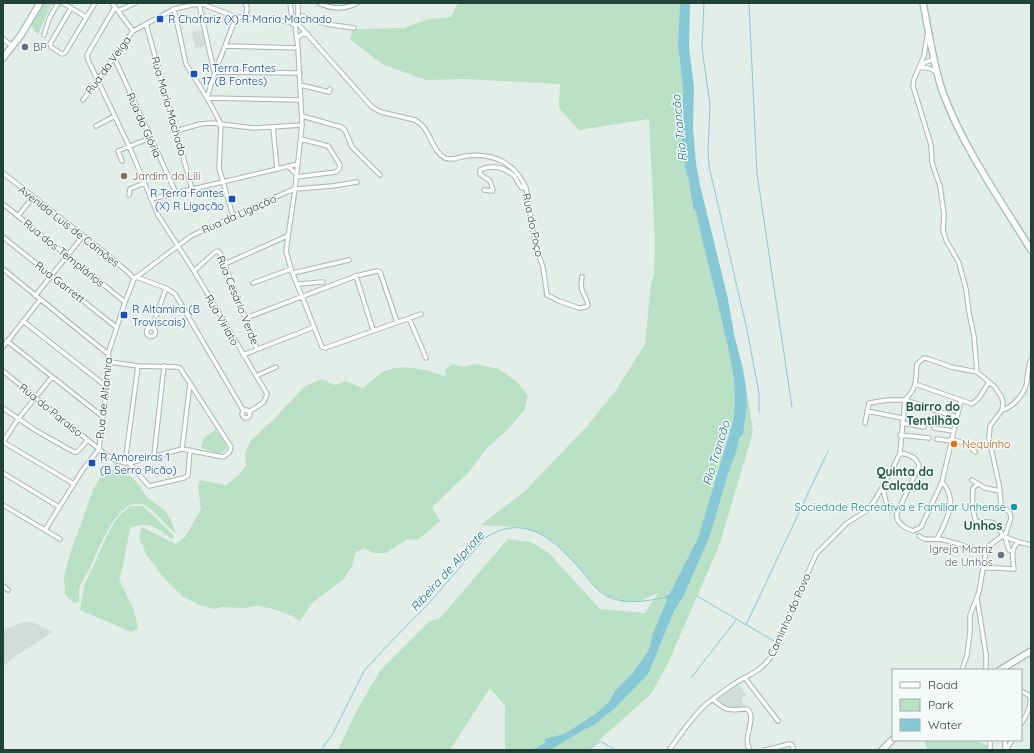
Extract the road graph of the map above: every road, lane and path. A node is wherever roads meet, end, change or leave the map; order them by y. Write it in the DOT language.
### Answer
graph roads {
  1 [pos="40,3"];
  2 [pos="58,3"];
  3 [pos="63,3"];
  4 [pos="95,3"];
  5 [pos="112,3"];
  6 [pos="135,3"];
  7 [pos="245,3"];
  8 [pos="290,3"];
  9 [pos="298,3"];
  10 [pos="319,3"];
  11 [pos="357,3"];
  12 [pos="923,3"];
  13 [pos="198,4"];
  14 [pos="115,7"];
  15 [pos="71,8"];
  16 [pos="174,9"];
  17 [pos="118,11"];
  18 [pos="86,17"];
  19 [pos="236,17"];
  20 [pos="246,18"];
  21 [pos="292,20"];
  22 [pos="297,22"];
  23 [pos="927,22"];
  24 [pos="146,24"];
  25 [pos="354,28"];
  26 [pos="133,31"];
  27 [pos="308,34"];
  28 [pos="44,35"];
  29 [pos="3,39"];
  30 [pos="297,39"];
  31 [pos="12,46"];
  32 [pos="225,46"];
  33 [pos="298,48"];
  34 [pos="114,57"];
  35 [pos="3,58"];
  36 [pos="935,59"];
  37 [pos="212,63"];
  38 [pos="218,64"];
  39 [pos="920,68"];
  40 [pos="215,72"];
  41 [pos="300,73"];
  42 [pos="938,74"];
  43 [pos="97,80"];
  44 [pos="300,85"];
  45 [pos="330,89"];
  46 [pos="207,98"];
  47 [pos="83,100"];
  48 [pos="301,100"];
  49 [pos="115,116"];
  50 [pos="302,116"];
  51 [pos="220,124"];
  52 [pos="302,125"];
  53 [pos="96,126"];
  54 [pos="273,127"];
  55 [pos="176,131"];
  56 [pos="150,138"];
  57 [pos="301,139"];
  58 [pos="129,146"];
  59 [pos="122,160"];
  60 [pos="298,164"];
  61 [pos="288,166"];
  62 [pos="277,169"];
  63 [pos="3,174"];
  64 [pos="380,175"];
  65 [pos="296,176"];
  66 [pos="223,182"];
  67 [pos="357,182"];
  68 [pos="144,183"];
  69 [pos="526,188"];
  70 [pos="192,189"];
  71 [pos="295,189"];
  72 [pos="484,190"];
  73 [pos="176,193"];
  74 [pos="129,195"];
  75 [pos="33,197"];
  76 [pos="151,199"];
  77 [pos="3,204"];
  78 [pos="18,216"];
  79 [pos="233,216"];
  80 [pos="83,236"];
  81 [pos="288,236"];
  82 [pos="3,237"];
  83 [pos="177,245"];
  84 [pos="1031,250"];
  85 [pos="67,256"];
  86 [pos="349,260"];
  87 [pos="225,264"];
  88 [pos="3,269"];
  89 [pos="194,271"];
  90 [pos="292,271"];
  91 [pos="52,275"];
  92 [pos="356,276"];
  93 [pos="582,277"];
  94 [pos="135,278"];
  95 [pos="324,282"];
  96 [pos="253,283"];
  97 [pos="298,284"];
  98 [pos="166,288"];
  99 [pos="35,296"];
  100 [pos="302,296"];
  101 [pos="40,300"];
  102 [pos="125,302"];
  103 [pos="421,314"];
  104 [pos="246,318"];
  105 [pos="409,318"];
  106 [pos="23,321"];
  107 [pos="397,322"];
  108 [pos="116,327"];
  109 [pos="314,327"];
  110 [pos="152,328"];
  111 [pos="373,330"];
  112 [pos="7,341"];
  113 [pos="3,346"];
  114 [pos="257,349"];
  115 [pos="108,354"];
  116 [pos="243,355"];
  117 [pos="426,358"];
  118 [pos="1031,359"];
  119 [pos="110,362"];
  120 [pos="138,366"];
  121 [pos="164,366"];
  122 [pos="276,367"];
  123 [pos="3,371"];
  124 [pos="977,372"];
  125 [pos="256,376"];
  126 [pos="52,377"];
  127 [pos="989,382"];
  128 [pos="190,383"];
  129 [pos="915,384"];
  130 [pos="107,387"];
  131 [pos="36,397"];
  132 [pos="905,400"];
  133 [pos="961,400"];
  134 [pos="917,404"];
  135 [pos="3,408"];
  136 [pos="931,409"];
  137 [pos="243,410"];
  138 [pos="1002,410"];
  139 [pos="867,411"];
  140 [pos="249,412"];
  141 [pos="103,417"];
  142 [pos="957,417"];
  143 [pos="902,418"];
  144 [pos="18,419"];
  145 [pos="865,423"];
  146 [pos="902,423"];
  147 [pos="924,427"];
  148 [pos="934,428"];
  149 [pos="953,431"];
  150 [pos="900,435"];
  151 [pos="929,438"];
  152 [pos="88,440"];
  153 [pos="937,440"];
  154 [pos="951,440"];
  155 [pos="3,442"];
  156 [pos="99,449"];
  157 [pos="182,449"];
  158 [pos="190,450"];
  159 [pos="975,452"];
  160 [pos="900,453"];
  161 [pos="154,456"];
  162 [pos="127,463"];
  163 [pos="3,473"];
  164 [pos="972,480"];
  165 [pos="942,482"];
  166 [pos="74,484"];
  167 [pos="978,484"];
  168 [pos="883,488"];
  169 [pos="1000,491"];
  170 [pos="3,505"];
  171 [pos="59,507"];
  172 [pos="891,510"];
  173 [pos="45,530"];
  174 [pos="919,536"];
  175 [pos="1004,536"];
  176 [pos="60,539"];
  177 [pos="937,539"];
  178 [pos="1019,542"];
  179 [pos="1031,545"];
  180 [pos="1013,551"];
  181 [pos="986,553"];
  182 [pos="983,568"];
  183 [pos="3,586"];
  184 [pos="8,590"];
  185 [pos="977,597"];
  186 [pos="1031,651"];
  187 [pos="1013,663"];
  188 [pos="963,669"];
  189 [pos="986,669"];
  190 [pos="1002,669"];
  191 [pos="1007,669"];
  192 [pos="745,678"];
  193 [pos="1022,692"];
  194 [pos="712,699"];
  195 [pos="778,721"];
  196 [pos="1022,722"];
  197 [pos="892,740"];
  198 [pos="1011,741"];
  199 [pos="669,750"];
  200 [pos="750,750"];
  201 [pos="765,750"];
  202 [pos="794,750"];
  203 [pos="882,750"];
  204 [pos="1005,750"];
  1 -- 31 [label="street"];
  2 -- 28 [label="street"];
  3 -- 15 [label="street"];
  4 -- 18 [label="street"];
  5 -- 14 [label="street"];
  6 -- 17 [label="street"];
  7 -- 20 [label="street"];
  8 -- 21 [label="street"];
  9 -- 22 [label="street"];
  10 -- 11 [label="street"];
  12 -- 23 [label="street"];
  13 -- 16 [label="street"];
  13 -- 19 [label="street"];
  13 -- 37 [label="street"];
  14 -- 17 [label="street"];
  14 -- 43 [label="street, Rua Viriato"];
  15 -- 18 [label="street"];
  15 -- 18 [label="street"];
  16 -- 24 [label="street"];
  16 -- 46 [label="street"];
  17 -- 26 [label="street"];
  19 -- 20 [label="street"];
  19 -- 32 [label="street"];
  20 -- 21 [label="street"];
  21 -- 22 [label="street"];
  21 -- 22 [label="street, Rua do Poço"];
  22 -- 25 [label="street"];
  22 -- 27 [label="street, Rua do Poço"];
  22 -- 30 [label="street"];
  23 -- 36 [label="street"];
  23 -- 39 [label="street"];
  24 -- 26 [label="street"];
  24 -- 55 [label="street, Rua Maria Machado"];
  26 -- 34 [label="street, Rua da Veiga"];
  27 -- 30 [label="street"];
  27 -- 69 [label="street, Rua do Poço"];
  29 -- 31 [label="street"];
  30 -- 33 [label="street"];
  31 -- 35 [label="street"];
  32 -- 33 [label="street"];
  32 -- 38 [label="street"];
  33 -- 41 [label="street"];
  34 -- 43 [label="street, Rua da Veiga"];
  34 -- 56 [label="street, Rua da Glória"];
  36 -- 39 [label="street"];
  36 -- 42 [label="street"];
  37 -- 38 [label="street"];
  37 -- 40 [label="street"];
  38 -- 40 [label="street"];
  39 -- 42 [label="street"];
  39 -- 124 [label="street"];
  40 -- 41 [label="street"];
  40 -- 46 [label="street"];
  41 -- 44 [label="street"];
  42 -- 84 [label="street"];
  43 -- 47 [label="street, Rua da Veiga"];
  43 -- 49 [label="street, Rua Viriato"];
  44 -- 45 [label="street"];
  44 -- 48 [label="street"];
  46 -- 48 [label="street"];
  46 -- 51 [label="street"];
  48 -- 50 [label="street"];
  49 -- 53 [label="street"];
  49 -- 58 [label="street, Rua Viriato"];
  50 -- 52 [label="street"];
  50 -- 64 [label="street"];
  51 -- 54 [label="street"];
  51 -- 55 [label="street"];
  51 -- 66 [label="street"];
  52 -- 54 [label="street"];
  52 -- 57 [label="street"];
  54 -- 62 [label="street"];
  55 -- 70 [label="street, Rua Maria Machado"];
  56 -- 58 [label="street"];
  56 -- 73 [label="street, Rua da Glória"];
  57 -- 60 [label="street"];
  57 -- 65 [label="street"];
  58 -- 59 [label="street"];
  58 -- 68 [label="street, Rua Viriato"];
  60 -- 61 [label="street"];
  60 -- 65 [label="street"];
  61 -- 62 [label="street"];
  61 -- 65 [label="street"];
  62 -- 66 [label="street"];
  63 -- 75 [label="street, Avenida Luís de Camões"];
  65 -- 71 [label="street"];
  66 -- 70 [label="street"];
  66 -- 79 [label="street"];
  67 -- 71 [label="street, Rua da Ligação"];
  68 -- 74 [label="street"];
  68 -- 76 [label="street, Rua Viriato"];
  69 -- 72 [label="street"];
  69 -- 93 [label="street, Rua do Poço"];
  70 -- 73 [label="street"];
  71 -- 79 [label="street, Rua da Ligação"];
  71 -- 81 [label="street"];
  73 -- 76 [label="street"];
  75 -- 78 [label="street"];
  75 -- 80 [label="street, Avenida Luís de Camões"];
  76 -- 83 [label="street, Rua Viriato"];
  77 -- 78 [label="street, Rua dos Templários"];
  78 -- 85 [label="street, Rua dos Templários"];
  79 -- 83 [label="street, Rua da Ligação"];
  80 -- 85 [label="street"];
  80 -- 94 [label="street, Avenida Luís de Camões"];
  81 -- 87 [label="street"];
  81 -- 90 [label="street"];
  82 -- 91 [label="street, Rua Garrett"];
  83 -- 89 [label="street, Rua Viriato"];
  83 -- 94 [label="street, Rua da Ligação"];
  85 -- 91 [label="street"];
  85 -- 102 [label="street, Rua dos Templários"];
  86 -- 90 [label="street"];
  87 -- 89 [label="street, Rua Cesário Verde"];
  87 -- 104 [label="street, Rua Cesário Verde"];
  88 -- 99 [label="street"];
  89 -- 116 [label="street, Rua Viriato"];
  90 -- 96 [label="street"];
  90 -- 97 [label="street"];
  91 -- 99 [label="street"];
  91 -- 108 [label="street, Rua Garrett"];
  92 -- 100 [label="street"];
  92 -- 107 [label="street"];
  92 -- 111 [label="street"];
  94 -- 98 [label="street"];
  94 -- 102 [label="street, Rua de Altamira"];
  95 -- 97 [label="street"];
  97 -- 100 [label="street"];
  98 -- 110 [label="street"];
  98 -- 137 [label="street"];
  99 -- 101 [label="street"];
  100 -- 104 [label="street"];
  100 -- 109 [label="street"];
  101 -- 106 [label="street"];
  101 -- 115 [label="street"];
  102 -- 108 [label="street, Rua de Altamira"];
  103 -- 105 [label="street"];
  104 -- 114 [label="street, Rua Cesário Verde"];
  105 -- 107 [label="street"];
  105 -- 117 [label="street"];
  106 -- 112 [label="street"];
  106 -- 130 [label="street"];
  107 -- 111 [label="street"];
  108 -- 115 [label="street, Rua de Altamira"];
  109 -- 111 [label="street"];
  109 -- 114 [label="street"];
  112 -- 113 [label="street"];
  112 -- 126 [label="street"];
  114 -- 116 [label="street"];
  115 -- 119 [label="street, Rua de Altamira"];
  116 -- 125 [label="street, Rua Viriato"];
  118 -- 138 [label="street"];
  119 -- 120 [label="street"];
  119 -- 130 [label="street, Rua de Altamira"];
  120 -- 121 [label="street"];
  120 -- 162 [label="street"];
  121 -- 128 [label="street"];
  121 -- 161 [label="street"];
  122 -- 125 [label="street"];
  123 -- 131 [label="street, Rua do Paraíso"];
  124 -- 127 [label="street"];
  124 -- 129 [label="street"];
  125 -- 140 [label="street, Rua Viriato"];
  126 -- 131 [label="street"];
  126 -- 141 [label="street"];
  127 -- 133 [label="street"];
  127 -- 138 [label="street"];
  128 -- 157 [label="street"];
  128 -- 158 [label="street"];
  129 -- 132 [label="street"];
  129 -- 133 [label="street"];
  130 -- 141 [label="street, Rua de Altamira"];
  131 -- 144 [label="street"];
  131 -- 152 [label="street, Rua do Paraíso"];
  132 -- 134 [label="street"];
  132 -- 139 [label="street"];
  132 -- 143 [label="street"];
  133 -- 142 [label="street"];
  135 -- 144 [label="street"];
  136 -- 142 [label="street"];
  137 -- 140 [label="street"];
  137 -- 140 [label="street"];
  138 -- 169 [label="street"];
  139 -- 143 [label="street"];
  139 -- 145 [label="street"];
  141 -- 156 [label="street, Rua de Altamira"];
  142 -- 149 [label="street"];
  143 -- 146 [label="street"];
  144 -- 152 [label="street"];
  144 -- 155 [label="street"];
  146 -- 147 [label="street"];
  146 -- 150 [label="street"];
  148 -- 149 [label="street"];
  149 -- 154 [label="street"];
  150 -- 151 [label="street"];
  150 -- 160 [label="street"];
  152 -- 156 [label="street, Rua do Paraíso"];
  153 -- 154 [label="street"];
  154 -- 159 [label="street"];
  154 -- 165 [label="street"];
  155 -- 166 [label="street"];
  156 -- 162 [label="street, Rua do Paraíso"];
  156 -- 166 [label="street"];
  157 -- 158 [label="street"];
  157 -- 161 [label="street"];
  158 -- 162 [label="street"];
  160 -- 165 [label="street"];
  160 -- 168 [label="street, Caminho do Povo"];
  161 -- 162 [label="street"];
  163 -- 171 [label="street"];
  164 -- 167 [label="street"];
  165 -- 177 [label="street"];
  166 -- 171 [label="street"];
  167 -- 169 [label="street"];
  167 -- 175 [label="street"];
  168 -- 172 [label="street"];
  168 -- 192 [label="street, Caminho do Povo"];
  169 -- 175 [label="street"];
  170 -- 173 [label="street"];
  171 -- 173 [label="street"];
  173 -- 176 [label="street"];
  174 -- 177 [label="street"];
  175 -- 178 [label="street"];
  175 -- 180 [label="street"];
  175 -- 181 [label="street"];
  177 -- 181 [label="street"];
  178 -- 179 [label="street"];
  178 -- 180 [label="street"];
  180 -- 182 [label="street"];
  181 -- 182 [label="street"];
  182 -- 185 [label="street"];
  183 -- 184 [label="street"];
  185 -- 188 [label="street"];
  185 -- 189 [label="street"];
  186 -- 187 [label="street"];
  187 -- 190 [label="street"];
  187 -- 191 [label="street"];
  192 -- 194 [label="street, Caminho do Povo"];
  192 -- 195 [label="street"];
  193 -- 196 [label="street"];
  194 -- 199 [label="street, Caminho do Povo"];
  194 -- 200 [label="street"];
  197 -- 203 [label="street"];
  198 -- 204 [label="street"];
  201 -- 202 [label="street"];
}
